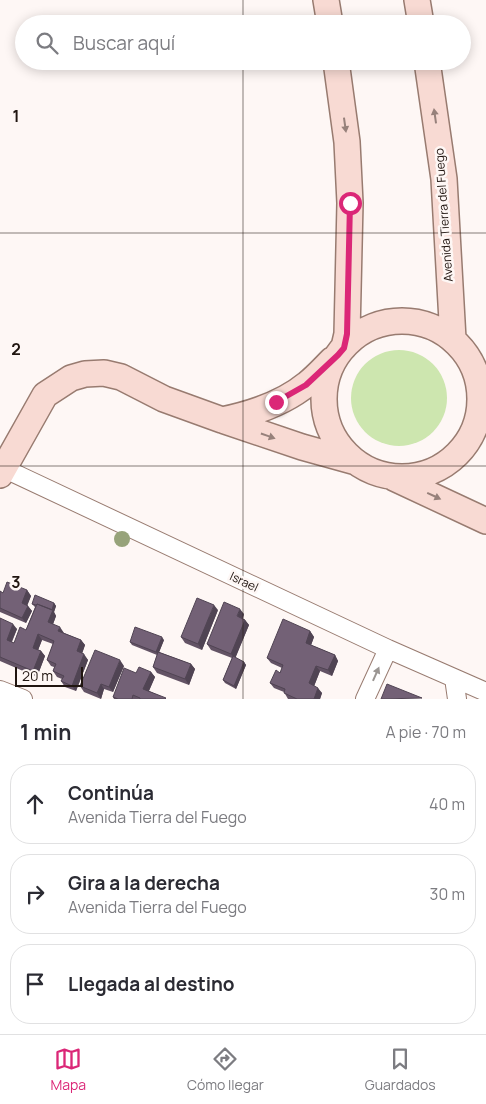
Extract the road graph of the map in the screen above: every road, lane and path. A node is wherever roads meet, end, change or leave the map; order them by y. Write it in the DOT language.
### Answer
graph roads {
  1 [pos="326,0"];
  2 [pos="417,0"];
  3 [pos="328,15"];
  4 [pos="420,15"];
  5 [pos="337,70"];
  6 [pos="428,70"];
  7 [pos="453,338"];
  8 [pos="341,351"];
  9 [pos="482,388"];
  10 [pos="222,420"];
  11 [pos="356,462"];
  12 [pos="2,472"];
  13 [pos="389,476"];
  14 [pos="486,521"];
  15 [pos="388,649"];
  16 [pos="454,678"];
  17 [pos="0,690"];
  18 [pos="486,692"];
  19 [pos="23,699"];
  20 [pos="365,699"];
  21 [pos="456,699"];
  1 -- 3 [label="street"];
  2 -- 4 [label="street"];
  5 -- 8 [label="street, one-way"];
  7 -- 6 [label="street, Avenida Tierra del Fuego, one-way"];
  7 -- 8 [label="street"];
  7 -- 9 [label="street"];
  8 -- 10 [label="street"];
  8 -- 11 [label="street"];
  9 -- 13 [label="street"];
  10 -- 11 [label="street, one-way"];
  10 -- 12 [label="street"];
  11 -- 13 [label="street"];
  12 -- 15 [label="street, Israel"];
  13 -- 14 [label="street, one-way"];
  15 -- 16 [label="street, Israel"];
  20 -- 15 [label="street, one-way"];
  16 -- 18 [label="street, Israel"];
  16 -- 21 [label="street"];
  17 -- 19 [label="street"];
}
